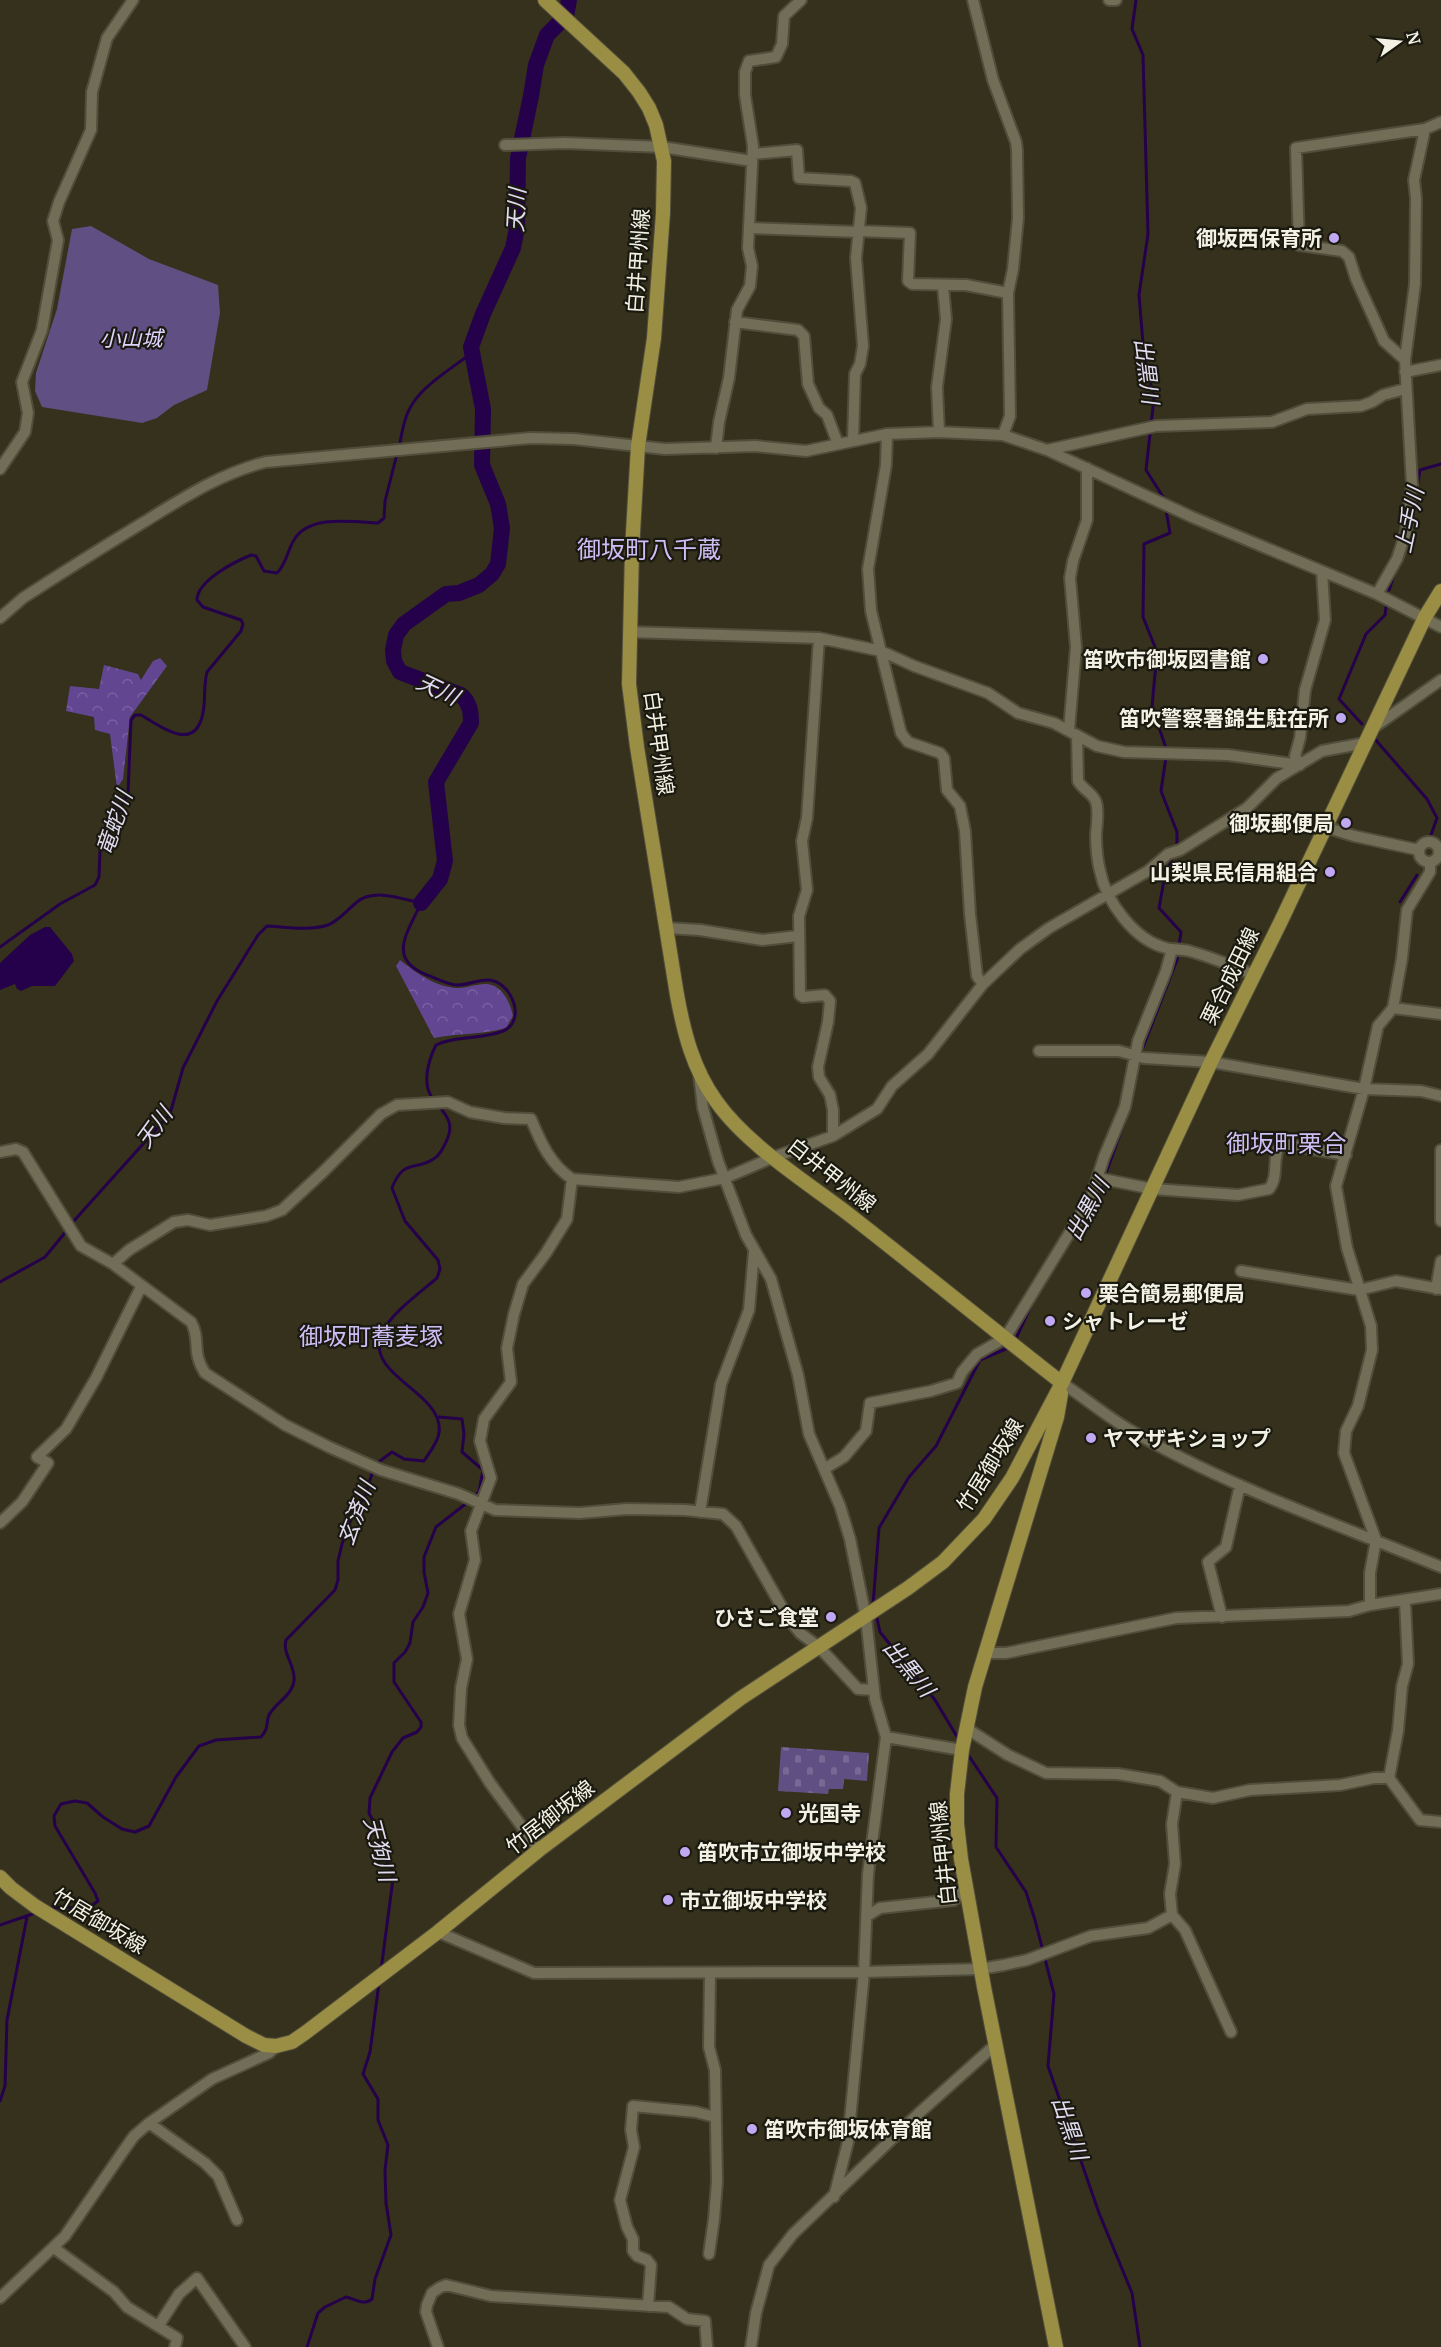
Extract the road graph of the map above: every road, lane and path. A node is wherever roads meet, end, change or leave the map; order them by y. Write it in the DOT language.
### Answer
graph roads {
  1 [pos="133,0"];
  2 [pos="801,0"];
  3 [pos="973,0"];
  4 [pos="1109,0"];
  5 [pos="1116,0"];
  6 [pos="548,2"];
  7 [pos="1441,122"];
  8 [pos="1425,129"];
  9 [pos="505,145"];
  10 [pos="662,147"];
  11 [pos="752,158"];
  12 [pos="749,228"];
  13 [pos="859,232"];
  14 [pos="943,286"];
  15 [pos="1008,293"];
  16 [pos="735,322"];
  17 [pos="1405,360"];
  18 [pos="1441,365"];
  19 [pos="1405,372"];
  20 [pos="1405,389"];
  21 [pos="939,432"];
  22 [pos="887,434"];
  23 [pos="1003,435"];
  24 [pos="853,440"];
  25 [pos="838,444"];
  26 [pos="638,446"];
  27 [pos="716,448"];
  28 [pos="1047,450"];
  29 [pos="1087,468"];
  30 [pos="0,470"];
  31 [pos="1322,572"];
  32 [pos="1441,591"];
  33 [pos="1377,594"];
  34 [pos="1425,617"];
  35 [pos="0,618"];
  36 [pos="1441,627"];
  37 [pos="630,632"];
  38 [pos="819,638"];
  39 [pos="881,651"];
  40 [pos="1441,680"];
  41 [pos="1372,728"];
  42 [pos="1073,732"];
  43 [pos="1365,743"];
  44 [pos="1300,765"];
  45 [pos="1326,827"];
  46 [pos="1419,850"];
  47 [pos="1430,862"];
  48 [pos="1106,895"];
  49 [pos="667,928"];
  50 [pos="798,936"];
  51 [pos="1172,949"];
  52 [pos="1254,975"];
  53 [pos="983,984"];
  54 [pos="1393,1008"];
  55 [pos="1441,1014"];
  56 [pos="1040,1051"];
  57 [pos="1139,1057"];
  58 [pos="1211,1062"];
  59 [pos="699,1073"];
  60 [pos="1364,1089"];
  61 [pos="1441,1096"];
  62 [pos="833,1136"];
  63 [pos="1441,1150"];
  64 [pos="0,1152"];
  65 [pos="1346,1155"];
  66 [pos="774,1157"];
  67 [pos="725,1178"];
  68 [pos="1098,1178"];
  69 [pos="572,1179"];
  70 [pos="1153,1189"];
  71 [pos="1441,1221"];
  72 [pos="754,1252"];
  73 [pos="1441,1261"];
  74 [pos="113,1264"];
  75 [pos="1241,1271"];
  76 [pos="141,1287"];
  77 [pos="1439,1289"];
  78 [pos="1359,1290"];
  79 [pos="1010,1342"];
  80 [pos="1062,1383"];
  81 [pos="824,1469"];
  82 [pos="1240,1485"];
  83 [pos="479,1503"];
  84 [pos="700,1512"];
  85 [pos="0,1523"];
  86 [pos="1376,1540"];
  87 [pos="1441,1567"];
  88 [pos="1441,1594"];
  89 [pos="1405,1601"];
  90 [pos="1370,1605"];
  91 [pos="872,1613"];
  92 [pos="1222,1617"];
  93 [pos="819,1647"];
  94 [pos="986,1653"];
  95 [pos="874,1690"];
  96 [pos="886,1737"];
  97 [pos="964,1738"];
  98 [pos="1389,1778"];
  99 [pos="1177,1792"];
  100 [pos="1441,1822"];
  101 [pos="540,1850"];
  102 [pos="0,1877"];
  103 [pos="967,1887"];
  104 [pos="1172,1915"];
  105 [pos="867,1916"];
  106 [pos="438,1932"];
  107 [pos="980,1969"];
  108 [pos="864,1972"];
  109 [pos="710,1974"];
  110 [pos="1231,2032"];
  111 [pos="995,2045"];
  112 [pos="276,2046"];
  113 [pos="715,2117"];
  114 [pos="149,2123"];
  115 [pos="834,2197"];
  116 [pos="237,2220"];
  117 [pos="54,2248"];
  118 [pos="709,2254"];
  119 [pos="0,2298"];
  120 [pos="648,2306"];
  121 [pos="159,2325"];
  122 [pos="175,2347"];
  123 [pos="245,2347"];
  124 [pos="438,2347"];
  125 [pos="707,2347"];
  126 [pos="751,2347"];
  127 [pos="1056,2347"];
  1 -- 30 [label="street"];
  2 -- 11 [label="street"];
  3 -- 15 [label="street"];
  4 -- 5 [label="street"];
  6 -- 10 [label="main road, 白井甲州線"];
  7 -- 8 [label="street"];
  8 -- 17 [label="street"];
  8 -- 17 [label="street"];
  9 -- 10 [label="street"];
  10 -- 11 [label="street"];
  10 -- 26 [label="main road, 白井甲州線"];
  11 -- 12 [label="street"];
  11 -- 13 [label="street"];
  12 -- 13 [label="street"];
  12 -- 16 [label="street"];
  13 -- 14 [label="street"];
  13 -- 24 [label="street"];
  14 -- 15 [label="street"];
  14 -- 21 [label="street"];
  15 -- 23 [label="street"];
  16 -- 25 [label="street"];
  16 -- 27 [label="street"];
  17 -- 19 [label="street"];
  18 -- 19 [label="street"];
  19 -- 20 [label="street"];
  20 -- 28 [label="street"];
  20 -- 33 [label="street"];
  21 -- 22 [label="street"];
  21 -- 23 [label="street"];
  22 -- 24 [label="street"];
  22 -- 39 [label="street"];
  23 -- 28 [label="street"];
  24 -- 25 [label="street"];
  25 -- 27 [label="street"];
  26 -- 27 [label="street"];
  26 -- 35 [label="street"];
  26 -- 37 [label="main road, 白井甲州線"];
  28 -- 29 [label="street"];
  29 -- 31 [label="street"];
  29 -- 42 [label="street"];
  31 -- 33 [label="street"];
  31 -- 44 [label="street"];
  32 -- 34 [label="main road, 栗合成田線"];
  33 -- 34 [label="street"];
  34 -- 36 [label="street"];
  34 -- 41 [label="main road, 栗合成田線"];
  37 -- 38 [label="street"];
  37 -- 49 [label="main road, 白井甲州線"];
  38 -- 39 [label="street"];
  38 -- 50 [label="street"];
  39 -- 42 [label="street"];
  39 -- 53 [label="street"];
  40 -- 41 [label="street"];
  41 -- 43 [label="main road, 栗合成田線"];
  42 -- 44 [label="street"];
  42 -- 48 [label="street"];
  43 -- 44 [label="street"];
  43 -- 45 [label="main road, 栗合成田線"];
  44 -- 48 [label="street"];
  45 -- 46 [label="street"];
  45 -- 52 [label="main road, 栗合成田線"];
  46 -- 47 [label="street"];
  46 -- 47 [label="street"];
  47 -- 54 [label="street"];
  48 -- 51 [label="street"];
  48 -- 53 [label="street"];
  49 -- 50 [label="street"];
  49 -- 59 [label="main road, 白井甲州線"];
  50 -- 62 [label="street"];
  51 -- 52 [label="street"];
  51 -- 57 [label="street"];
  52 -- 58 [label="main road, 栗合成田線"];
  53 -- 62 [label="street"];
  54 -- 55 [label="street"];
  54 -- 60 [label="street"];
  56 -- 57 [label="street"];
  57 -- 58 [label="street"];
  57 -- 68 [label="street"];
  58 -- 60 [label="street"];
  58 -- 70 [label="main road, 栗合成田線"];
  59 -- 66 [label="main road, 白井甲州線"];
  59 -- 67 [label="street"];
  60 -- 61 [label="street"];
  60 -- 65 [label="street"];
  62 -- 66 [label="street"];
  63 -- 71 [label="street"];
  64 -- 74 [label="street"];
  65 -- 70 [label="street"];
  65 -- 78 [label="street"];
  66 -- 67 [label="street"];
  66 -- 79 [label="main road, 白井甲州線"];
  67 -- 69 [label="street"];
  67 -- 72 [label="street"];
  68 -- 70 [label="street"];
  68 -- 79 [label="street"];
  69 -- 74 [label="street"];
  69 -- 83 [label="street"];
  70 -- 80 [label="main road, 栗合成田線"];
  72 -- 81 [label="street"];
  72 -- 84 [label="street"];
  73 -- 77 [label="street"];
  74 -- 76 [label="street"];
  75 -- 78 [label="street"];
  76 -- 83 [label="street"];
  76 -- 85 [label="street"];
  77 -- 78 [label="street"];
  78 -- 86 [label="street"];
  79 -- 80 [label="main road, 白井甲州線"];
  79 -- 81 [label="street"];
  80 -- 82 [label="street"];
  80 -- 91 [label="main road, 竹居御坂線"];
  80 -- 94 [label="main road, 白井甲州線"];
  81 -- 91 [label="street"];
  82 -- 86 [label="street"];
  82 -- 92 [label="street"];
  83 -- 84 [label="street"];
  83 -- 101 [label="street"];
  84 -- 93 [label="street"];
  86 -- 87 [label="street"];
  86 -- 90 [label="street"];
  88 -- 89 [label="street"];
  89 -- 90 [label="street"];
  89 -- 98 [label="street"];
  90 -- 92 [label="street"];
  91 -- 93 [label="main road, 竹居御坂線"];
  91 -- 95 [label="street"];
  92 -- 94 [label="street"];
  93 -- 95 [label="street"];
  93 -- 101 [label="main road, 竹居御坂線"];
  94 -- 97 [label="main road, 白井甲州線"];
  95 -- 96 [label="street"];
  96 -- 97 [label="street"];
  96 -- 105 [label="street"];
  97 -- 99 [label="street"];
  97 -- 103 [label="main road, 白井甲州線"];
  98 -- 99 [label="street"];
  98 -- 100 [label="street"];
  99 -- 104 [label="street"];
  101 -- 106 [label="main road, 竹居御坂線"];
  102 -- 112 [label="main road, 竹居御坂線"];
  103 -- 105 [label="street"];
  103 -- 107 [label="main road, 白井甲州線"];
  104 -- 107 [label="street"];
  104 -- 110 [label="street"];
  105 -- 108 [label="street"];
  106 -- 109 [label="street"];
  106 -- 112 [label="main road, 竹居御坂線"];
  107 -- 108 [label="street"];
  107 -- 111 [label="main road, 白井甲州線"];
  108 -- 109 [label="street"];
  108 -- 115 [label="street"];
  109 -- 113 [label="street"];
  111 -- 115 [label="street"];
  111 -- 127 [label="main road, 白井甲州線"];
  112 -- 114 [label="street"];
  113 -- 118 [label="street"];
  113 -- 120 [label="street"];
  114 -- 116 [label="street"];
  114 -- 117 [label="street"];
  115 -- 126 [label="street"];
  117 -- 119 [label="street"];
  117 -- 121 [label="street"];
  120 -- 124 [label="street"];
  120 -- 125 [label="street"];
  121 -- 122 [label="street"];
  121 -- 123 [label="street"];
}
